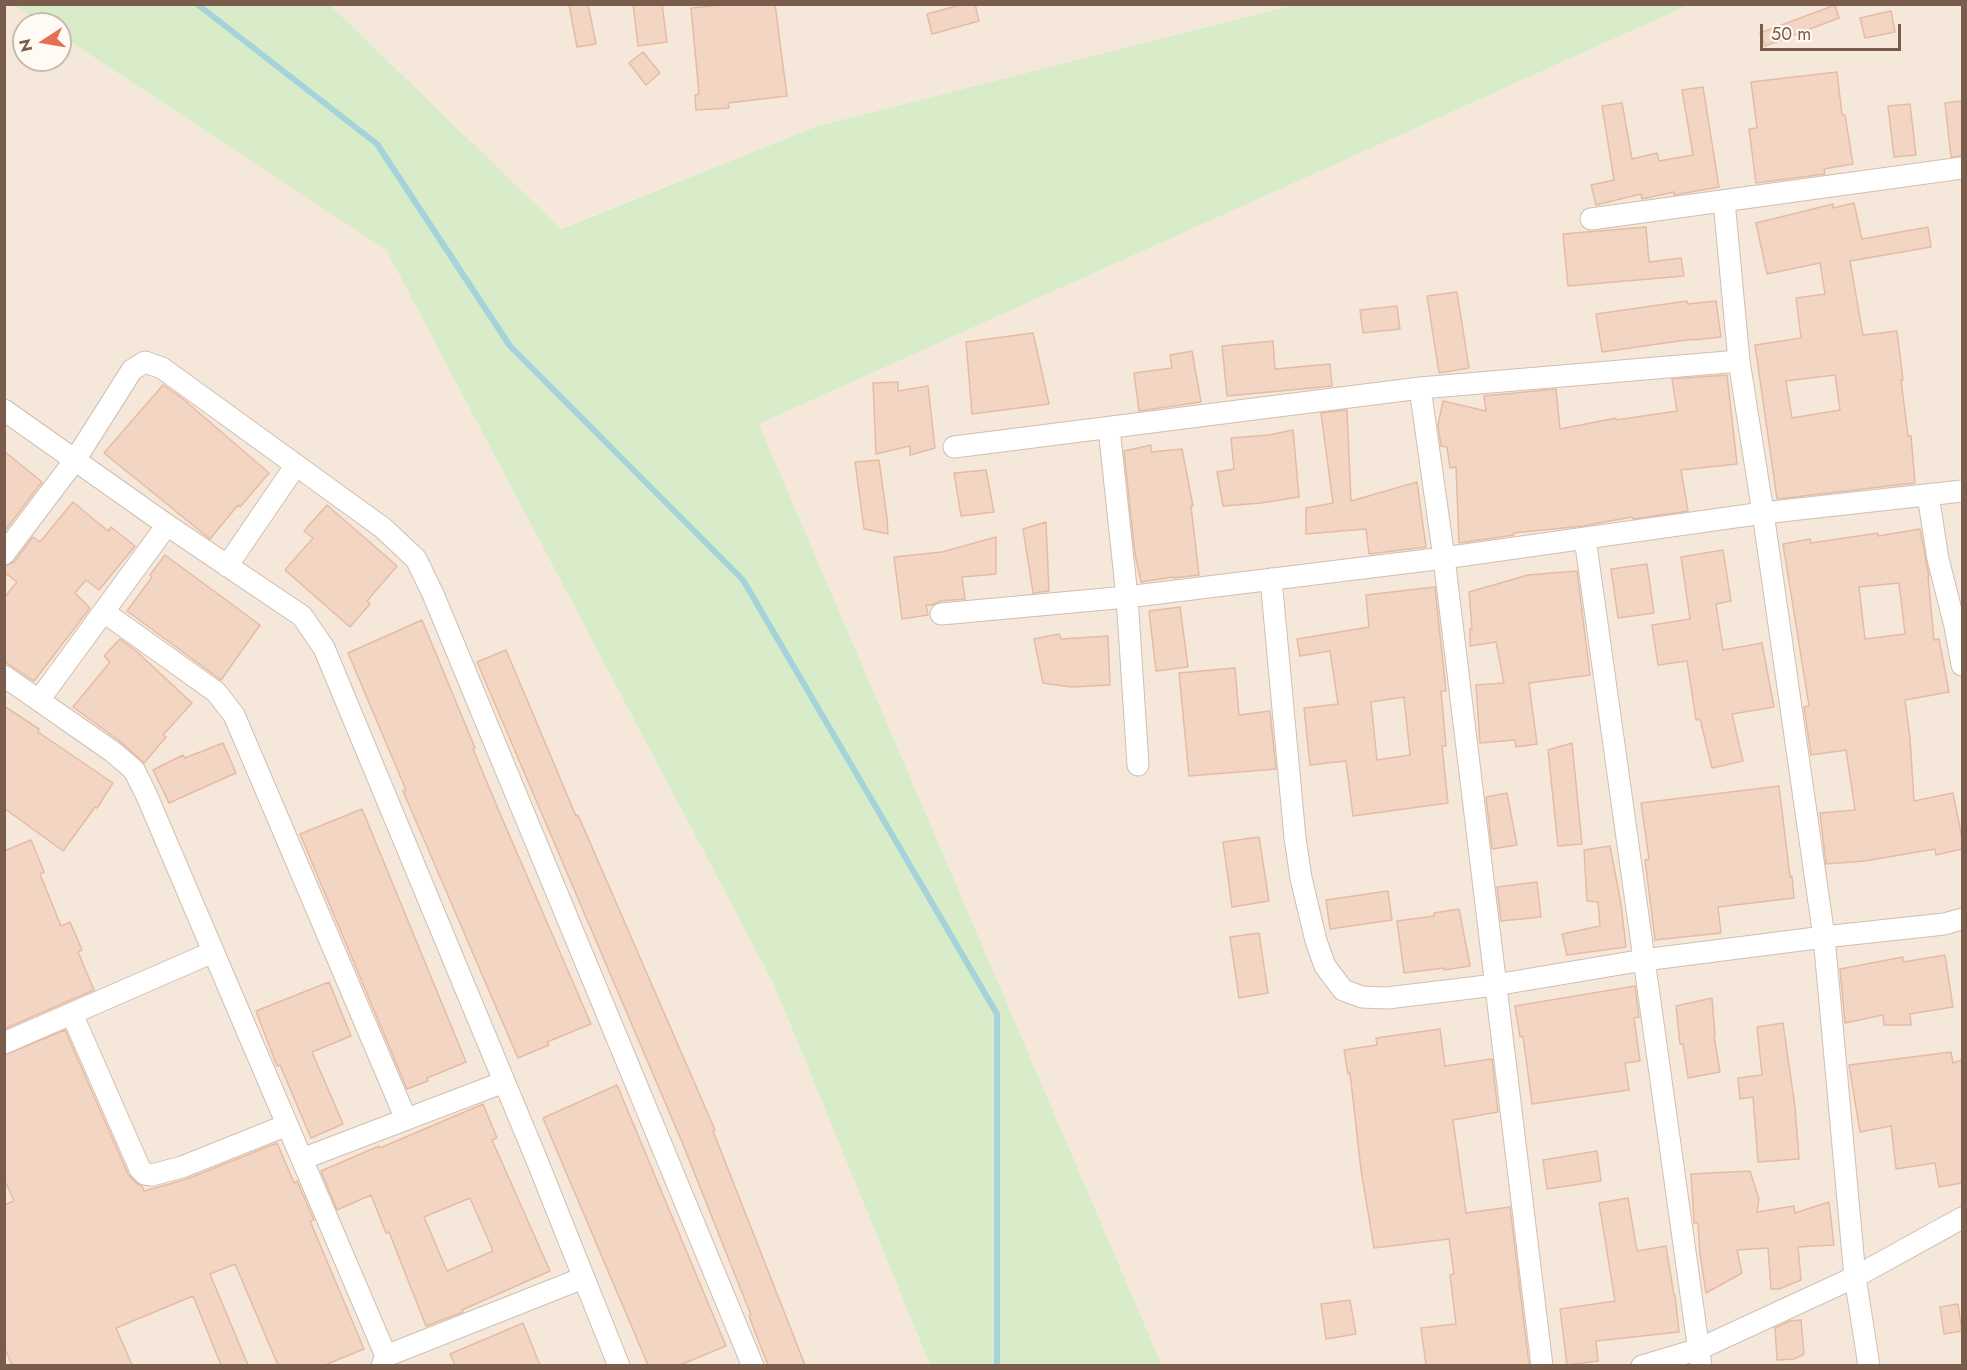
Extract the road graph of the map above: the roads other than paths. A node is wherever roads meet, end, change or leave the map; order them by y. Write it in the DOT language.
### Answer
graph roads {
  1 [pos="1962,168"];
  2 [pos="1724,201"];
  3 [pos="1591,219"];
  4 [pos="1739,361"];
  5 [pos="1420,388"];
  6 [pos="4,410"];
  7 [pos="1109,428"];
  8 [pos="954,447"];
  9 [pos="75,460"];
  10 [pos="296,465"];
  11 [pos="1962,491"];
  12 [pos="1928,495"];
  13 [pos="1763,513"];
  14 [pos="167,525"];
  15 [pos="1586,537"];
  16 [pos="4,554"];
  17 [pos="1444,558"];
  18 [pos="227,566"];
  19 [pos="1271,579"];
  20 [pos="1127,597"];
  21 [pos="104,612"];
  22 [pos="940,614"];
  23 [pos="1962,665"];
  24 [pos="4,676"];
  25 [pos="39,700"];
  26 [pos="1138,765"];
  27 [pos="1962,919"];
  28 [pos="1824,937"];
  29 [pos="213,952"];
  30 [pos="1644,960"];
  31 [pos="1495,985"];
  32 [pos="72,1014"];
  33 [pos="4,1042"];
  34 [pos="504,1082"];
  35 [pos="406,1119"];
  36 [pos="287,1125"];
  37 [pos="302,1159"];
  38 [pos="1962,1218"];
  39 [pos="1855,1277"];
  40 [pos="583,1278"];
  41 [pos="1700,1357"];
  42 [pos="384,1360"];
  43 [pos="620,1365"];
  44 [pos="753,1365"];
  45 [pos="1542,1365"];
  46 [pos="1642,1365"];
  47 [pos="1869,1365"];
  1 -- 2 [label="street"];
  2 -- 3 [label="street"];
  2 -- 4 [label="street"];
  4 -- 5 [label="street"];
  4 -- 13 [label="street"];
  5 -- 7 [label="street"];
  5 -- 17 [label="street"];
  6 -- 9 [label="street"];
  7 -- 8 [label="street"];
  7 -- 20 [label="street"];
  9 -- 10 [label="street"];
  9 -- 14 [label="street"];
  9 -- 16 [label="street"];
  10 -- 18 [label="street"];
  10 -- 44 [label="street"];
  11 -- 12 [label="street"];
  12 -- 13 [label="street"];
  12 -- 23 [label="street"];
  13 -- 15 [label="street"];
  13 -- 28 [label="street"];
  14 -- 18 [label="street"];
  14 -- 21 [label="street"];
  15 -- 17 [label="street"];
  15 -- 30 [label="street"];
  17 -- 19 [label="street"];
  17 -- 31 [label="street"];
  18 -- 34 [label="street"];
  19 -- 20 [label="street"];
  19 -- 31 [label="street"];
  20 -- 22 [label="street"];
  20 -- 26 [label="street"];
  21 -- 25 [label="street"];
  21 -- 35 [label="street"];
  24 -- 25 [label="street"];
  25 -- 29 [label="street"];
  27 -- 28 [label="street"];
  28 -- 30 [label="street"];
  28 -- 39 [label="street"];
  29 -- 32 [label="street"];
  29 -- 36 [label="street"];
  30 -- 31 [label="street"];
  30 -- 41 [label="street"];
  31 -- 45 [label="street"];
  32 -- 33 [label="street"];
  32 -- 36 [label="street"];
  34 -- 35 [label="street"];
  34 -- 40 [label="street"];
  35 -- 37 [label="street"];
  36 -- 37 [label="street"];
  37 -- 42 [label="street"];
  38 -- 39 [label="street"];
  39 -- 41 [label="street"];
  39 -- 47 [label="street"];
  40 -- 42 [label="street"];
  40 -- 43 [label="street"];
  41 -- 46 [label="street"];
}
